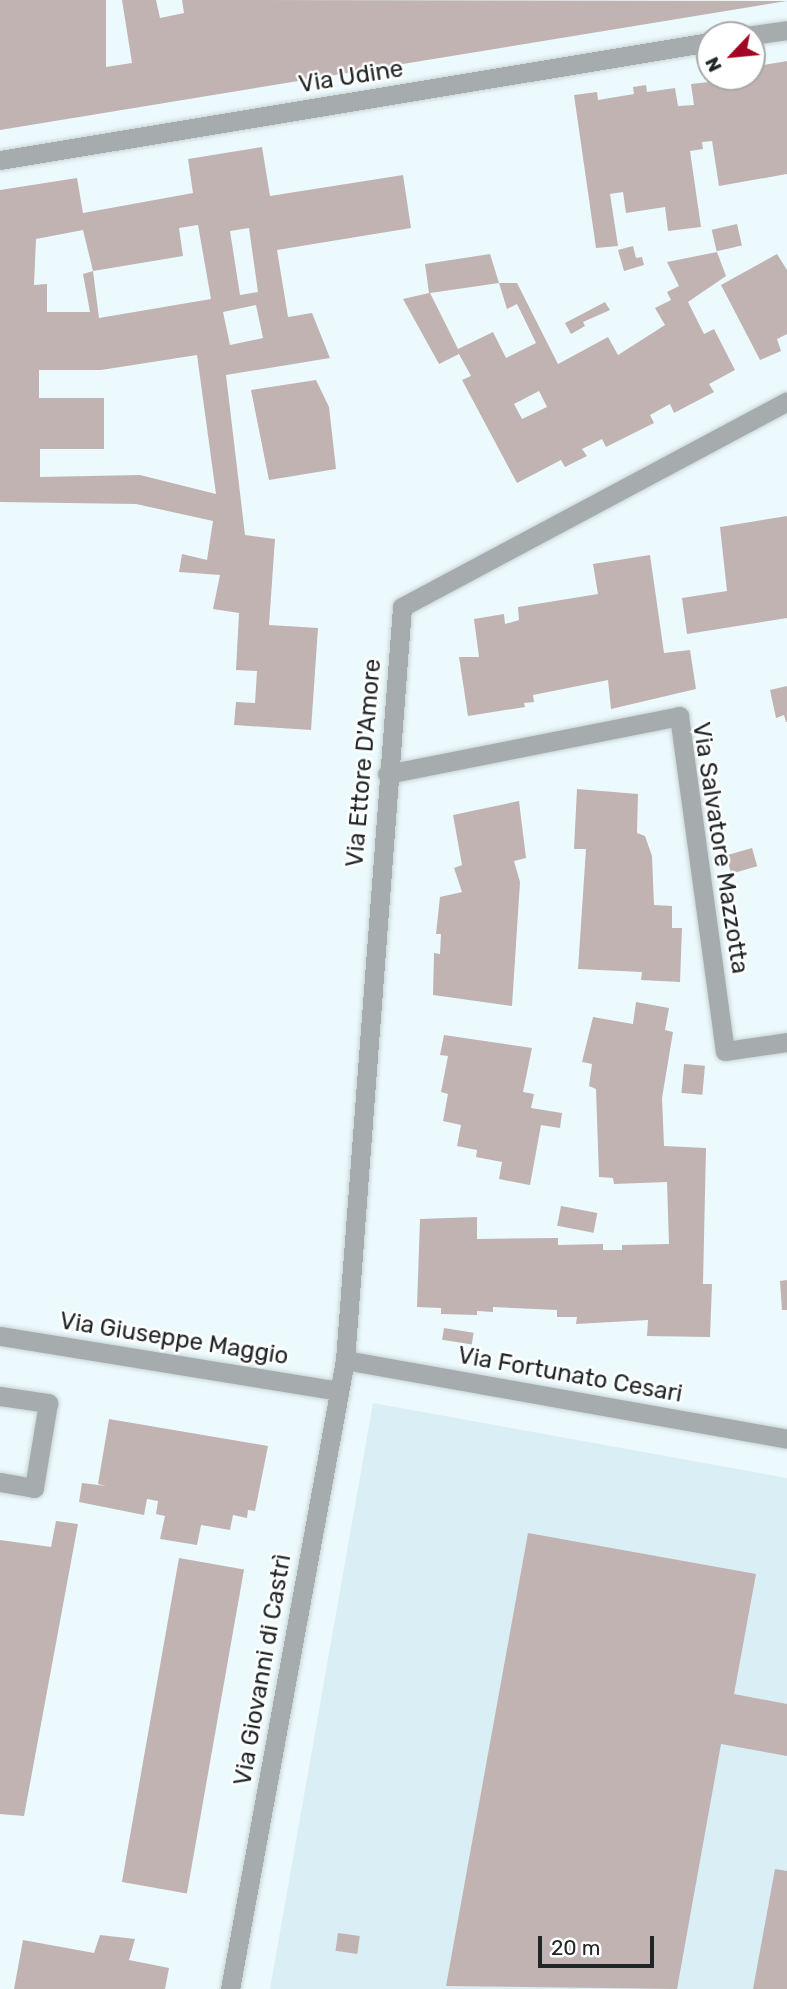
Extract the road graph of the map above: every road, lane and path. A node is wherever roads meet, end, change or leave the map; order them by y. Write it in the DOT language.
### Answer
graph roads {
  1 [pos="787,30"];
  2 [pos="766,33"];
  3 [pos="696,44"];
  4 [pos="0,160"];
  5 [pos="787,401"];
  6 [pos="387,774"];
  7 [pos="787,1042"];
  8 [pos="0,1336"];
  9 [pos="345,1360"];
  10 [pos="339,1391"];
  11 [pos="0,1396"];
  12 [pos="787,1439"];
  13 [pos="0,1482"];
  14 [pos="230,1989"];
  1 -- 2 [label="street"];
  3 -- 4 [label="street, Via Udine"];
  5 -- 6 [label="street, Via Ettore D'Amore"];
  6 -- 7 [label="street, Via Salvatore Mazzotta"];
  6 -- 9 [label="street, Via Ettore D'Amore"];
  8 -- 10 [label="street, Via Giuseppe Maggio"];
  9 -- 10 [label="street, Via Giovanni di Castrì"];
  9 -- 12 [label="street, Via Fortunato Cesari"];
  10 -- 14 [label="street, Via Giovanni di Castrì"];
  11 -- 13 [label="street"];
}
